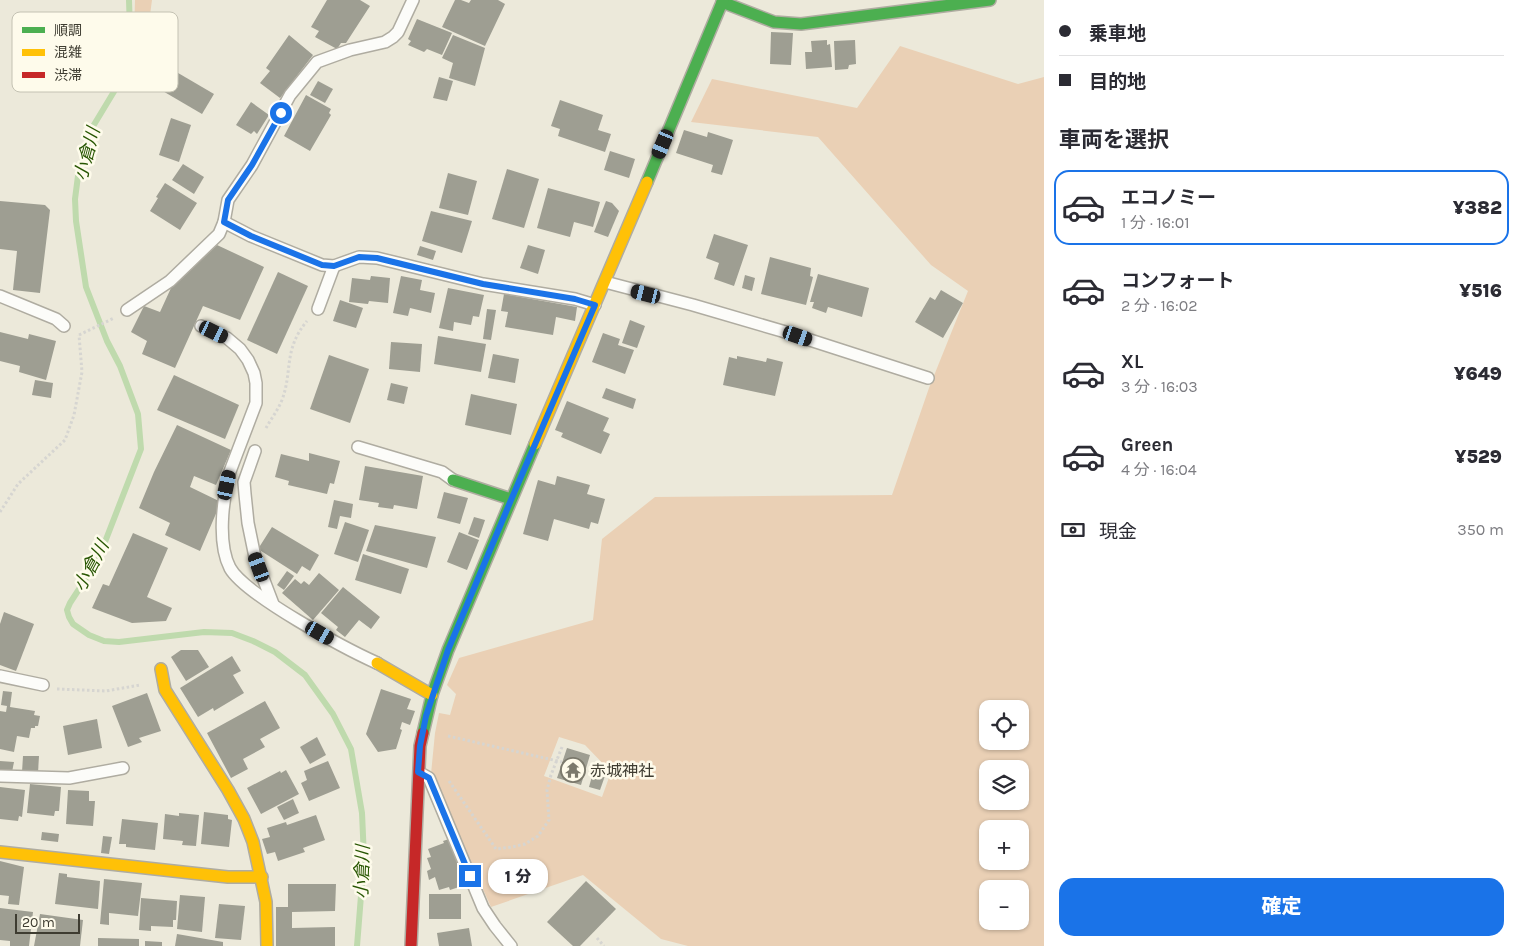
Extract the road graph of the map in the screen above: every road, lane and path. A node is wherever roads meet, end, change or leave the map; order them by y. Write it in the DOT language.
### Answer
graph roads {
  1 [pos="413,0"];
  2 [pos="868,0"];
  3 [pos="990,0"];
  4 [pos="723,1"];
  5 [pos="867,17"];
  6 [pos="224,222"];
  7 [pos="334,266"];
  8 [pos="605,282"];
  9 [pos="0,296"];
  10 [pos="595,305"];
  11 [pos="318,309"];
  12 [pos="127,310"];
  13 [pos="112,319"];
  14 [pos="64,326"];
  15 [pos="201,326"];
  16 [pos="928,378"];
  17 [pos="358,447"];
  18 [pos="255,451"];
  19 [pos="453,480"];
  20 [pos="511,500"];
  21 [pos="0,512"];
  22 [pos="273,604"];
  23 [pos="377,662"];
  24 [pos="162,668"];
  25 [pos="0,676"];
  26 [pos="163,683"];
  27 [pos="43,685"];
  28 [pos="432,696"];
  29 [pos="444,736"];
  30 [pos="562,747"];
  31 [pos="556,760"];
  32 [pos="562,762"];
  33 [pos="123,768"];
  34 [pos="418,772"];
  35 [pos="0,776"];
  36 [pos="448,779"];
  37 [pos="0,852"];
  38 [pos="262,877"];
  39 [pos="598,938"];
  40 [pos="267,946"];
  41 [pos="411,946"];
  42 [pos="511,946"];
  43 [pos="604,946"];
  1 -- 6 [label="lane"];
  2 -- 5 [label="lane"];
  3 -- 5 [label="street"];
  4 -- 5 [label="street"];
  4 -- 8 [label="street"];
  6 -- 7 [label="lane"];
  6 -- 12 [label="lane"];
  7 -- 10 [label="lane"];
  7 -- 11 [label="lane"];
  8 -- 10 [label="street"];
  8 -- 16 [label="lane"];
  9 -- 14 [label="lane"];
  10 -- 20 [label="street"];
  11 -- 18 [label="path"];
  13 -- 21 [label="path"];
  15 -- 22 [label="lane"];
  17 -- 19 [label="lane"];
  18 -- 22 [label="lane"];
  19 -- 20 [label="street"];
  20 -- 28 [label="street"];
  22 -- 23 [label="lane"];
  23 -- 28 [label="street"];
  24 -- 26 [label="street"];
  25 -- 27 [label="lane"];
  26 -- 27 [label="path"];
  26 -- 38 [label="street"];
  28 -- 34 [label="street"];
  29 -- 31 [label="path"];
  30 -- 31 [label="path"];
  31 -- 32 [label="path"];
  31 -- 36 [label="path"];
  33 -- 35 [label="lane"];
  34 -- 41 [label="street"];
  34 -- 42 [label="lane"];
  37 -- 38 [label="street"];
  38 -- 40 [label="street"];
  39 -- 43 [label="path"];
}
